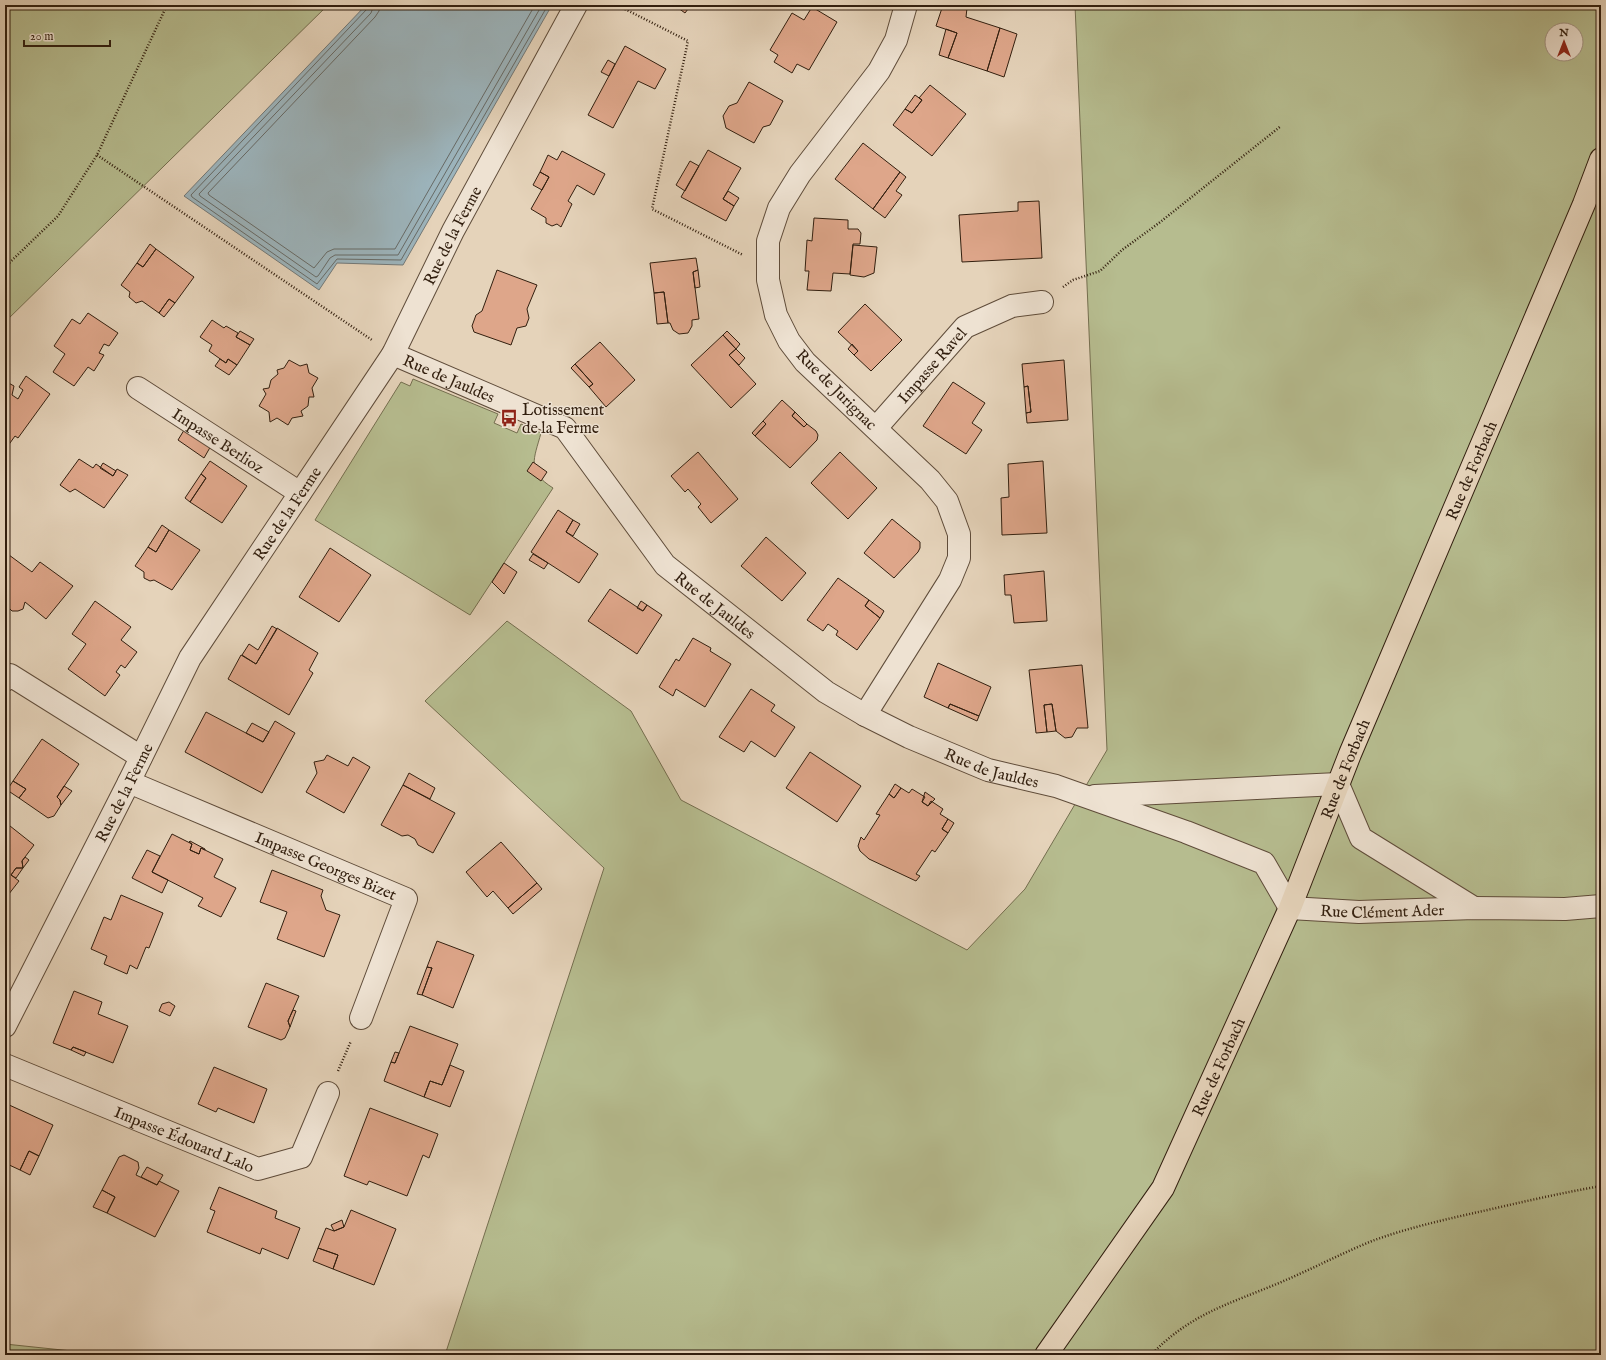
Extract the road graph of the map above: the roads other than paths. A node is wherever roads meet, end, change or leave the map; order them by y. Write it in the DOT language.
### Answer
graph roads {
  1 [pos="576,5"];
  2 [pos="906,5"];
  3 [pos="1601,159"];
  4 [pos="1042,302"];
  5 [pos="393,354"];
  6 [pos="138,388"];
  7 [pos="876,428"];
  8 [pos="300,492"];
  9 [pos="5,680"];
  10 [pos="865,715"];
  11 [pos="141,757"];
  12 [pos="129,782"];
  13 [pos="1338,784"];
  14 [pos="1084,797"];
  15 [pos="1601,906"];
  16 [pos="1290,908"];
  17 [pos="1474,908"];
  18 [pos="361,1018"];
  19 [pos="5,1026"];
  20 [pos="5,1065"];
  21 [pos="328,1093"];
  22 [pos="1046,1355"];
  1 -- 5 [label="street, Rue de la Ferme"];
  2 -- 7 [label="street, Rue de Jurignac"];
  3 -- 13 [label="main road, Rue de Forbach"];
  4 -- 7 [label="street, Impasse Ravel"];
  5 -- 8 [label="street, Rue de la Ferme"];
  5 -- 10 [label="street, Rue de Jauldes"];
  6 -- 8 [label="street, Impasse Berlioz"];
  7 -- 10 [label="street, Rue de Jurignac"];
  8 -- 11 [label="street, Rue de la Ferme"];
  9 -- 11 [label="street"];
  10 -- 14 [label="street, Rue de Jauldes"];
  11 -- 12 [label="street, Rue de la Ferme"];
  12 -- 18 [label="street, Impasse Georges Bizet"];
  12 -- 19 [label="street, Rue de la Ferme"];
  13 -- 14 [label="street, Rue de Jauldes"];
  13 -- 16 [label="main road, Rue de Forbach"];
  13 -- 17 [label="street, Rue Clément Ader"];
  14 -- 16 [label="street, Rue de Jauldes"];
  15 -- 17 [label="street, Rue Clément Ader"];
  16 -- 17 [label="street, Rue Clément Ader"];
  16 -- 22 [label="main road, Rue de Forbach"];
  20 -- 21 [label="street, Impasse Édouard Lalo"];
}
